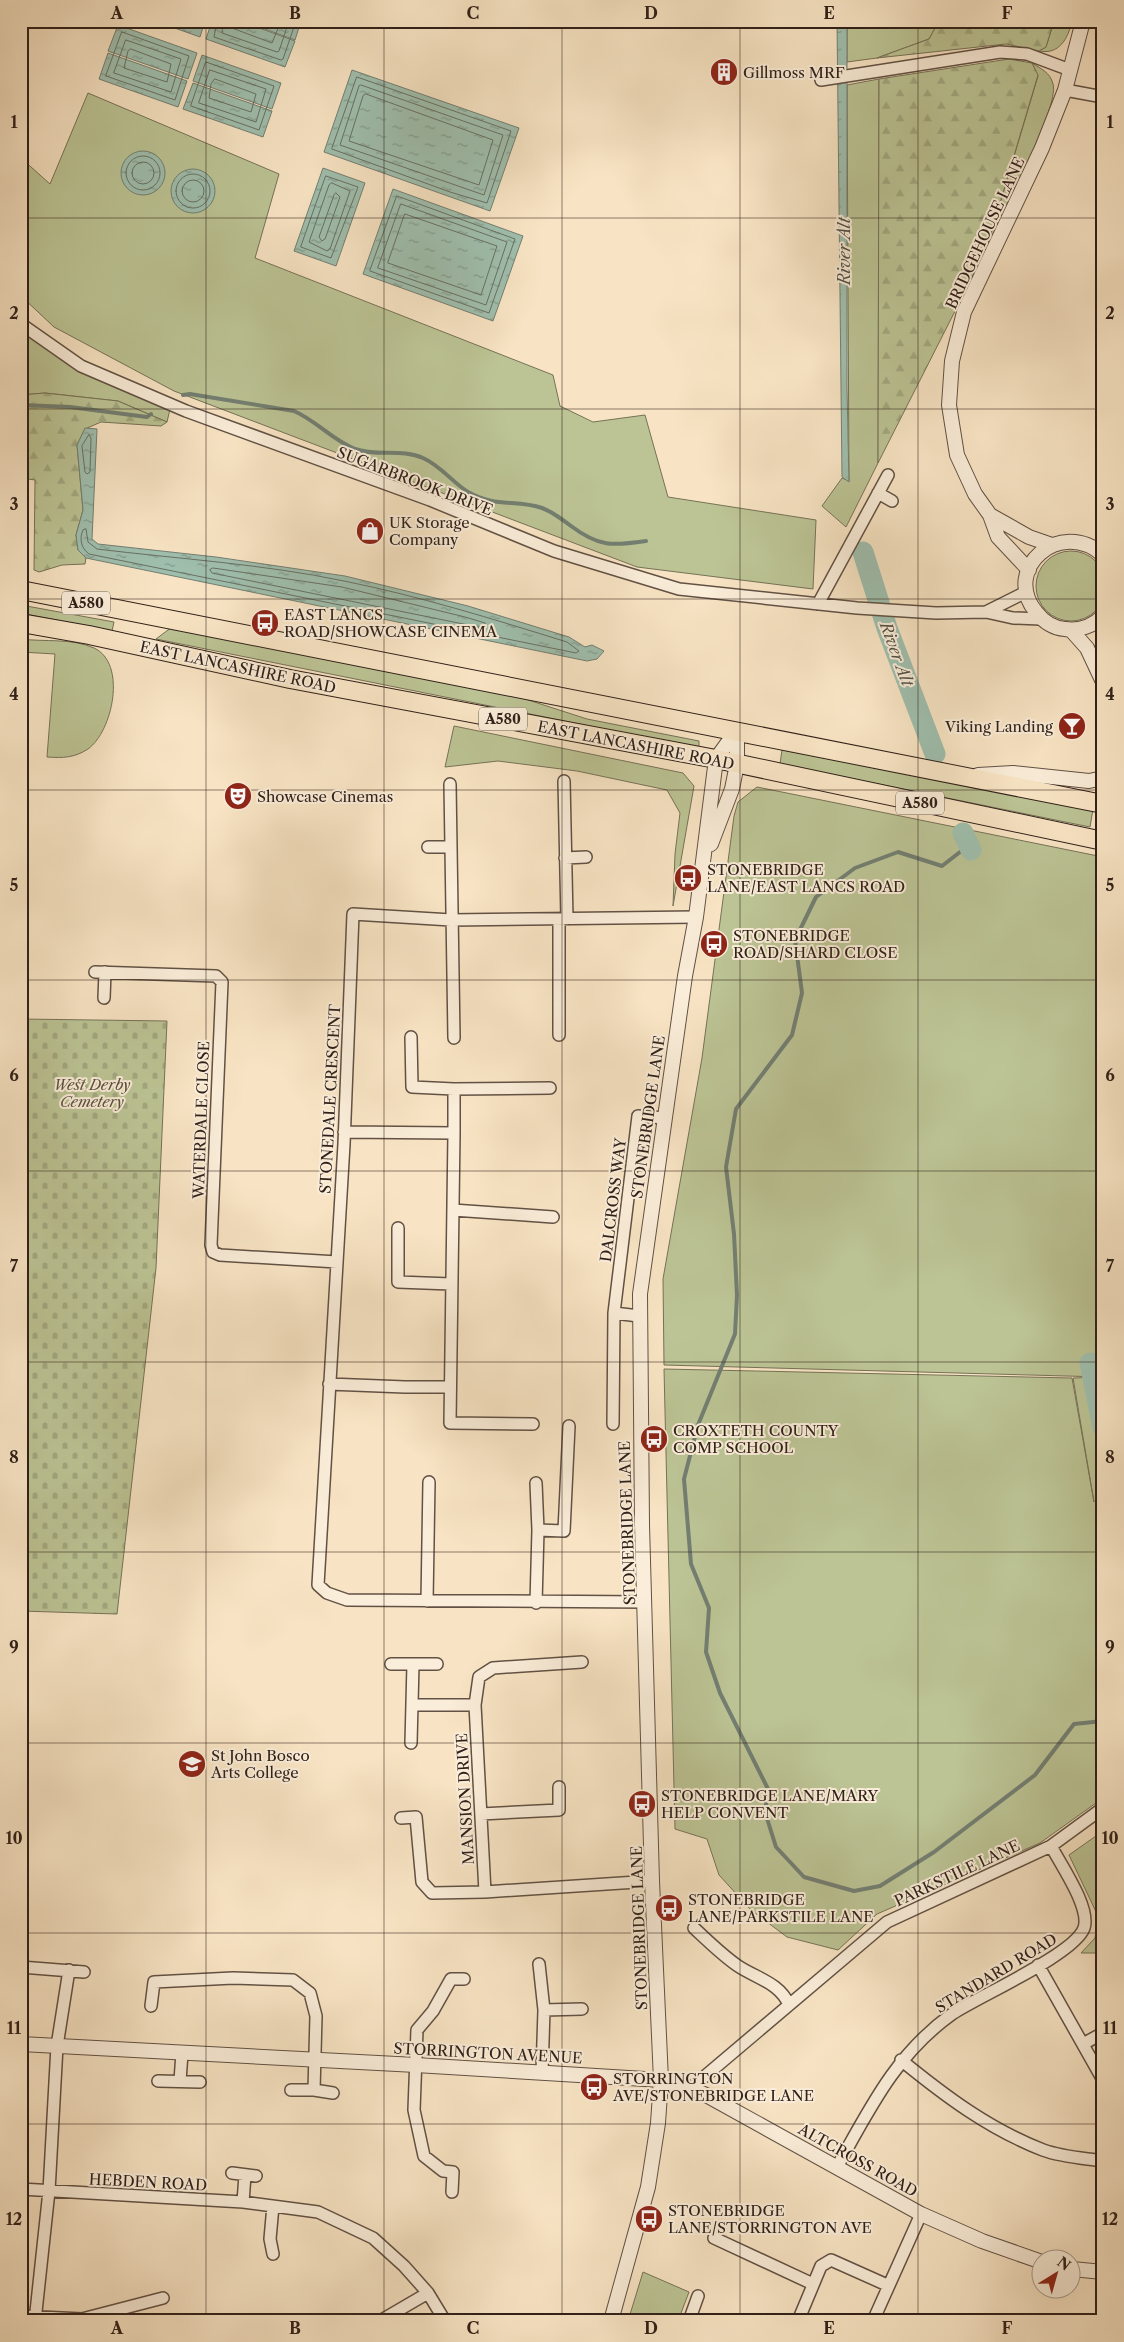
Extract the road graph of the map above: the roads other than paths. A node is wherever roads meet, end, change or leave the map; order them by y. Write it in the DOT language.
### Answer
graph roads {
  1 [pos="1083,21"];
  2 [pos="1070,70"];
  3 [pos="821,80"];
  4 [pos="1065,90"];
  5 [pos="1103,98"];
  6 [pos="21,324"];
  7 [pos="888,475"];
  8 [pos="878,493"];
  9 [pos="892,501"];
  10 [pos="990,515"];
  11 [pos="1052,545"];
  12 [pos="1103,555"];
  13 [pos="1028,570"];
  14 [pos="21,590"];
  15 [pos="1026,592"];
  16 [pos="818,604"];
  17 [pos="986,612"];
  18 [pos="1103,616"];
  19 [pos="1041,619"];
  20 [pos="21,623"];
  21 [pos="1071,630"];
  22 [pos="1103,682"];
  23 [pos="737,730"];
  24 [pos="716,760"];
  25 [pos="737,764"];
  26 [pos="963,775"];
  27 [pos="1103,778"];
  28 [pos="564,781"];
  29 [pos="450,784"];
  30 [pos="1103,804"];
  31 [pos="1103,841"];
  32 [pos="428,847"];
  33 [pos="451,847"];
  34 [pos="586,857"];
  35 [pos="565,858"];
  36 [pos="702,866"];
  37 [pos="696,918"];
  38 [pos="563,919"];
  39 [pos="451,920"];
  40 [pos="104,998"];
  41 [pos="559,1035"];
  42 [pos="411,1037"];
  43 [pos="454,1038"];
  44 [pos="550,1088"];
  45 [pos="454,1090"];
  46 [pos="665,1118"];
  47 [pos="344,1132"];
  48 [pos="454,1133"];
  49 [pos="453,1210"];
  50 [pos="553,1217"];
  51 [pos="398,1228"];
  52 [pos="337,1262"];
  53 [pos="451,1284"];
  54 [pos="614,1313"];
  55 [pos="639,1316"];
  56 [pos="329,1384"];
  57 [pos="449,1387"];
  58 [pos="533,1424"];
  59 [pos="612,1424"];
  60 [pos="569,1426"];
  61 [pos="429,1482"];
  62 [pos="536,1483"];
  63 [pos="538,1530"];
  64 [pos="427,1601"];
  65 [pos="645,1602"];
  66 [pos="536,1603"];
  67 [pos="582,1662"];
  68 [pos="391,1664"];
  69 [pos="413,1664"];
  70 [pos="437,1664"];
  71 [pos="412,1705"];
  72 [pos="474,1705"];
  73 [pos="411,1743"];
  74 [pos="559,1786"];
  75 [pos="1103,1808"];
  76 [pos="481,1814"];
  77 [pos="401,1818"];
  78 [pos="1051,1846"];
  79 [pos="652,1881"];
  80 [pos="485,1892"];
  81 [pos="694,1928"];
  82 [pos="539,1964"];
  83 [pos="1038,1966"];
  84 [pos="21,1967"];
  85 [pos="69,1970"];
  86 [pos="84,1972"];
  87 [pos="464,1979"];
  88 [pos="789,2004"];
  89 [pos="151,2006"];
  90 [pos="544,2010"];
  91 [pos="582,2010"];
  92 [pos="1103,2033"];
  93 [pos="21,2044"];
  94 [pos="1082,2044"];
  95 [pos="57,2046"];
  96 [pos="182,2053"];
  97 [pos="313,2060"];
  98 [pos="901,2060"];
  99 [pos="416,2065"];
  100 [pos="542,2072"];
  101 [pos="661,2080"];
  102 [pos="1103,2080"];
  103 [pos="158,2081"];
  104 [pos="180,2081"];
  105 [pos="200,2082"];
  106 [pos="691,2088"];
  107 [pos="291,2090"];
  108 [pos="314,2090"];
  109 [pos="333,2093"];
  110 [pos="1103,2161"];
  111 [pos="837,2167"];
  112 [pos="232,2174"];
  113 [pos="21,2189"];
  114 [pos="50,2191"];
  115 [pos="452,2192"];
  116 [pos="243,2202"];
  117 [pos="273,2206"];
  118 [pos="921,2214"];
  119 [pos="714,2238"];
  120 [pos="272,2254"];
  121 [pos="1032,2258"];
  122 [pos="1082,2271"];
  123 [pos="1103,2272"];
  124 [pos="813,2284"];
  125 [pos="887,2285"];
  126 [pos="428,2293"];
  127 [pos="698,2296"];
  128 [pos="163,2298"];
  129 [pos="21,2316"];
  130 [pos="35,2319"];
  131 [pos="878,2319"];
  132 [pos="380,2321"];
  133 [pos="445,2321"];
  134 [pos="611,2321"];
  135 [pos="689,2321"];
  136 [pos="798,2321"];
  1 -- 2 [label="street, BRIDGEHOUSE LANE"];
  2 -- 3 [label="street"];
  2 -- 4 [label="street, BRIDGEHOUSE LANE"];
  4 -- 5 [label="street"];
  4 -- 10 [label="street, BRIDGEHOUSE LANE"];
  6 -- 16 [label="street, SUGARBROOK DRIVE"];
  7 -- 8 [label="street"];
  8 -- 9 [label="street"];
  8 -- 16 [label="street"];
  10 -- 11 [label="street, BRIDGEHOUSE LANE"];
  10 -- 13 [label="street, BRIDGEHOUSE LANE"];
  11 -- 12 [label="street"];
  11 -- 13 [label="street"];
  13 -- 15 [label="street"];
  14 -- 23 [label="highway, EAST LANCASHIRE ROAD / A580"];
  15 -- 17 [label="street"];
  15 -- 19 [label="street"];
  16 -- 17 [label="street, SUGARBROOK DRIVE"];
  17 -- 19 [label="street"];
  18 -- 21 [label="street"];
  19 -- 21 [label="street"];
  20 -- 24 [label="highway, EAST LANCASHIRE ROAD / A580"];
  21 -- 22 [label="street"];
  23 -- 24 [label="street, STONEBRIDGE LANE"];
  23 -- 25 [label="street"];
  23 -- 26 [label="highway, EAST LANCASHIRE ROAD / A580"];
  24 -- 25 [label="highway, EAST LANCASHIRE ROAD / A580"];
  24 -- 36 [label="street, STONEBRIDGE LANE"];
  25 -- 31 [label="highway, EAST LANCASHIRE ROAD / A580"];
  25 -- 36 [label="street"];
  26 -- 27 [label="street"];
  26 -- 30 [label="highway, EAST LANCASHIRE ROAD / A580"];
  28 -- 35 [label="street"];
  29 -- 33 [label="street"];
  32 -- 33 [label="street"];
  33 -- 39 [label="street"];
  34 -- 35 [label="street"];
  35 -- 38 [label="street"];
  36 -- 37 [label="street, STONEBRIDGE LANE"];
  37 -- 38 [label="street, STONEDALE CRESCENT"];
  37 -- 46 [label="street, STONEBRIDGE LANE"];
  38 -- 39 [label="street, STONEDALE CRESCENT"];
  38 -- 41 [label="street"];
  39 -- 43 [label="street"];
  39 -- 47 [label="street, STONEDALE CRESCENT"];
  40 -- 52 [label="street, WATERDALE CLOSE"];
  42 -- 45 [label="street"];
  44 -- 45 [label="street"];
  45 -- 48 [label="street"];
  46 -- 54 [label="street, DALCROSS WAY"];
  46 -- 55 [label="street, STONEBRIDGE LANE"];
  47 -- 48 [label="street"];
  47 -- 52 [label="street, STONEDALE CRESCENT"];
  48 -- 49 [label="street"];
  49 -- 50 [label="street"];
  49 -- 53 [label="street"];
  51 -- 53 [label="street"];
  52 -- 56 [label="street, STONEDALE CRESCENT"];
  53 -- 57 [label="street"];
  54 -- 55 [label="street"];
  54 -- 59 [label="street, DALCROSS WAY"];
  55 -- 65 [label="street, STONEBRIDGE LANE"];
  56 -- 57 [label="street"];
  56 -- 64 [label="street, STONEDALE CRESCENT"];
  57 -- 58 [label="street"];
  60 -- 63 [label="street"];
  61 -- 64 [label="street"];
  62 -- 63 [label="street"];
  63 -- 66 [label="street"];
  64 -- 66 [label="street, STONEDALE CRESCENT"];
  65 -- 66 [label="street, STONEDALE CRESCENT"];
  65 -- 79 [label="street, STONEBRIDGE LANE"];
  67 -- 72 [label="street, MANSION DRIVE"];
  68 -- 69 [label="street"];
  69 -- 70 [label="street"];
  69 -- 71 [label="street"];
  71 -- 72 [label="street"];
  71 -- 73 [label="street"];
  72 -- 76 [label="street, MANSION DRIVE"];
  74 -- 76 [label="street"];
  75 -- 78 [label="street, PARKSTILE LANE"];
  76 -- 80 [label="street, MANSION DRIVE"];
  77 -- 80 [label="street"];
  78 -- 83 [label="street, STANDARD ROAD"];
  78 -- 88 [label="street, PARKSTILE LANE"];
  79 -- 80 [label="street"];
  79 -- 101 [label="street, STONEBRIDGE LANE"];
  81 -- 88 [label="street"];
  82 -- 90 [label="street"];
  83 -- 94 [label="street"];
  83 -- 98 [label="street, STANDARD ROAD"];
  84 -- 85 [label="street"];
  85 -- 86 [label="street"];
  85 -- 95 [label="street"];
  87 -- 99 [label="street"];
  88 -- 106 [label="street, PARKSTILE LANE"];
  89 -- 97 [label="street"];
  90 -- 91 [label="street"];
  90 -- 100 [label="street"];
  92 -- 94 [label="street"];
  93 -- 95 [label="street, STORRINGTON AVENUE"];
  94 -- 102 [label="street"];
  95 -- 96 [label="street, STORRINGTON AVENUE"];
  95 -- 114 [label="street"];
  96 -- 97 [label="street, STORRINGTON AVENUE"];
  96 -- 104 [label="street"];
  97 -- 99 [label="street, STORRINGTON AVENUE"];
  97 -- 108 [label="street"];
  98 -- 110 [label="street"];
  98 -- 111 [label="street, STANDARD ROAD"];
  99 -- 100 [label="street, STORRINGTON AVENUE"];
  99 -- 115 [label="street"];
  100 -- 101 [label="street, STORRINGTON AVENUE"];
  101 -- 106 [label="street, ALTCROSS ROAD"];
  101 -- 134 [label="street, STONEBRIDGE LANE"];
  103 -- 104 [label="street"];
  104 -- 105 [label="street"];
  106 -- 111 [label="street, ALTCROSS ROAD"];
  107 -- 108 [label="street"];
  108 -- 109 [label="street"];
  111 -- 118 [label="street, ALTCROSS ROAD"];
  112 -- 116 [label="street"];
  113 -- 114 [label="street, HEBDEN ROAD"];
  114 -- 116 [label="street, HEBDEN ROAD"];
  114 -- 130 [label="street"];
  116 -- 117 [label="street, HEBDEN ROAD"];
  117 -- 120 [label="street"];
  117 -- 126 [label="street, HEBDEN ROAD"];
  118 -- 121 [label="street, ALTCROSS ROAD"];
  118 -- 125 [label="street"];
  119 -- 124 [label="street"];
  122 -- 123 [label="street"];
  124 -- 125 [label="street"];
  124 -- 136 [label="street"];
  125 -- 131 [label="street"];
  126 -- 132 [label="street"];
  126 -- 133 [label="street, HEBDEN ROAD"];
  127 -- 135 [label="street"];
  128 -- 130 [label="street"];
  129 -- 130 [label="street"];
}
